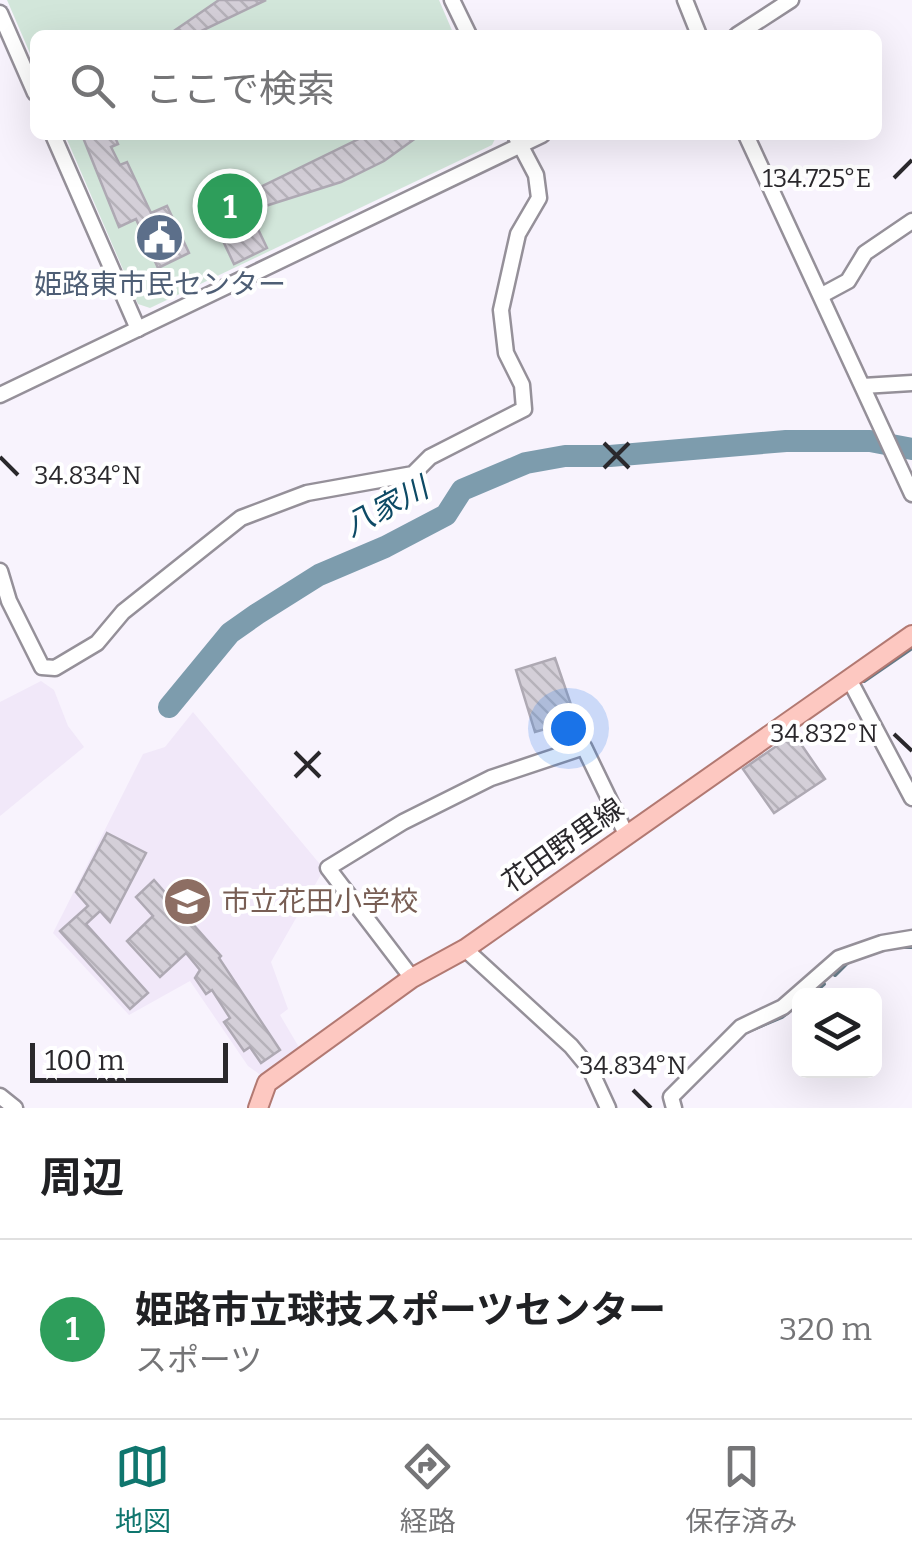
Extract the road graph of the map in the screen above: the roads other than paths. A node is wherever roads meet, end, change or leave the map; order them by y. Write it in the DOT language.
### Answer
graph roads {
  1 [pos="452,0"];
  2 [pos="686,0"];
  3 [pos="791,0"];
  4 [pos="0,13"];
  5 [pos="467,30"];
  6 [pos="697,30"];
  7 [pos="745,30"];
  8 [pos="30,82"];
  9 [pos="55,140"];
  10 [pos="518,140"];
  11 [pos="748,140"];
  12 [pos="912,221"];
  13 [pos="822,296"];
  14 [pos="138,329"];
  15 [pos="912,382"];
  16 [pos="864,386"];
  17 [pos="0,395"];
  18 [pos="912,494"];
  19 [pos="0,572"];
  20 [pos="912,634"];
  21 [pos="849,679"];
  22 [pos="912,798"];
  23 [pos="626,834"];
  24 [pos="912,938"];
  25 [pos="464,948"];
  26 [pos="412,978"];
  27 [pos="0,1096"];
  28 [pos="15,1108"];
  29 [pos="258,1108"];
  30 [pos="608,1108"];
  31 [pos="674,1108"];
  1 -- 5 [label="street"];
  2 -- 6 [label="street"];
  3 -- 7 [label="street"];
  4 -- 8 [label="street"];
  9 -- 14 [label="street"];
  10 -- 14 [label="street"];
  10 -- 19 [label="street"];
  11 -- 13 [label="street"];
  12 -- 13 [label="street"];
  13 -- 16 [label="street"];
  14 -- 17 [label="street"];
  15 -- 16 [label="street"];
  16 -- 18 [label="street"];
  20 -- 21 [label="main road, 花田野里線"];
  21 -- 22 [label="street"];
  21 -- 23 [label="main road, 花田野里線"];
  23 -- 25 [label="main road, 花田野里線"];
  23 -- 26 [label="street"];
  24 -- 31 [label="street"];
  25 -- 26 [label="main road, 花田野里線"];
  25 -- 30 [label="street"];
  26 -- 29 [label="main road, 花田野里線"];
  27 -- 28 [label="street"];
}
